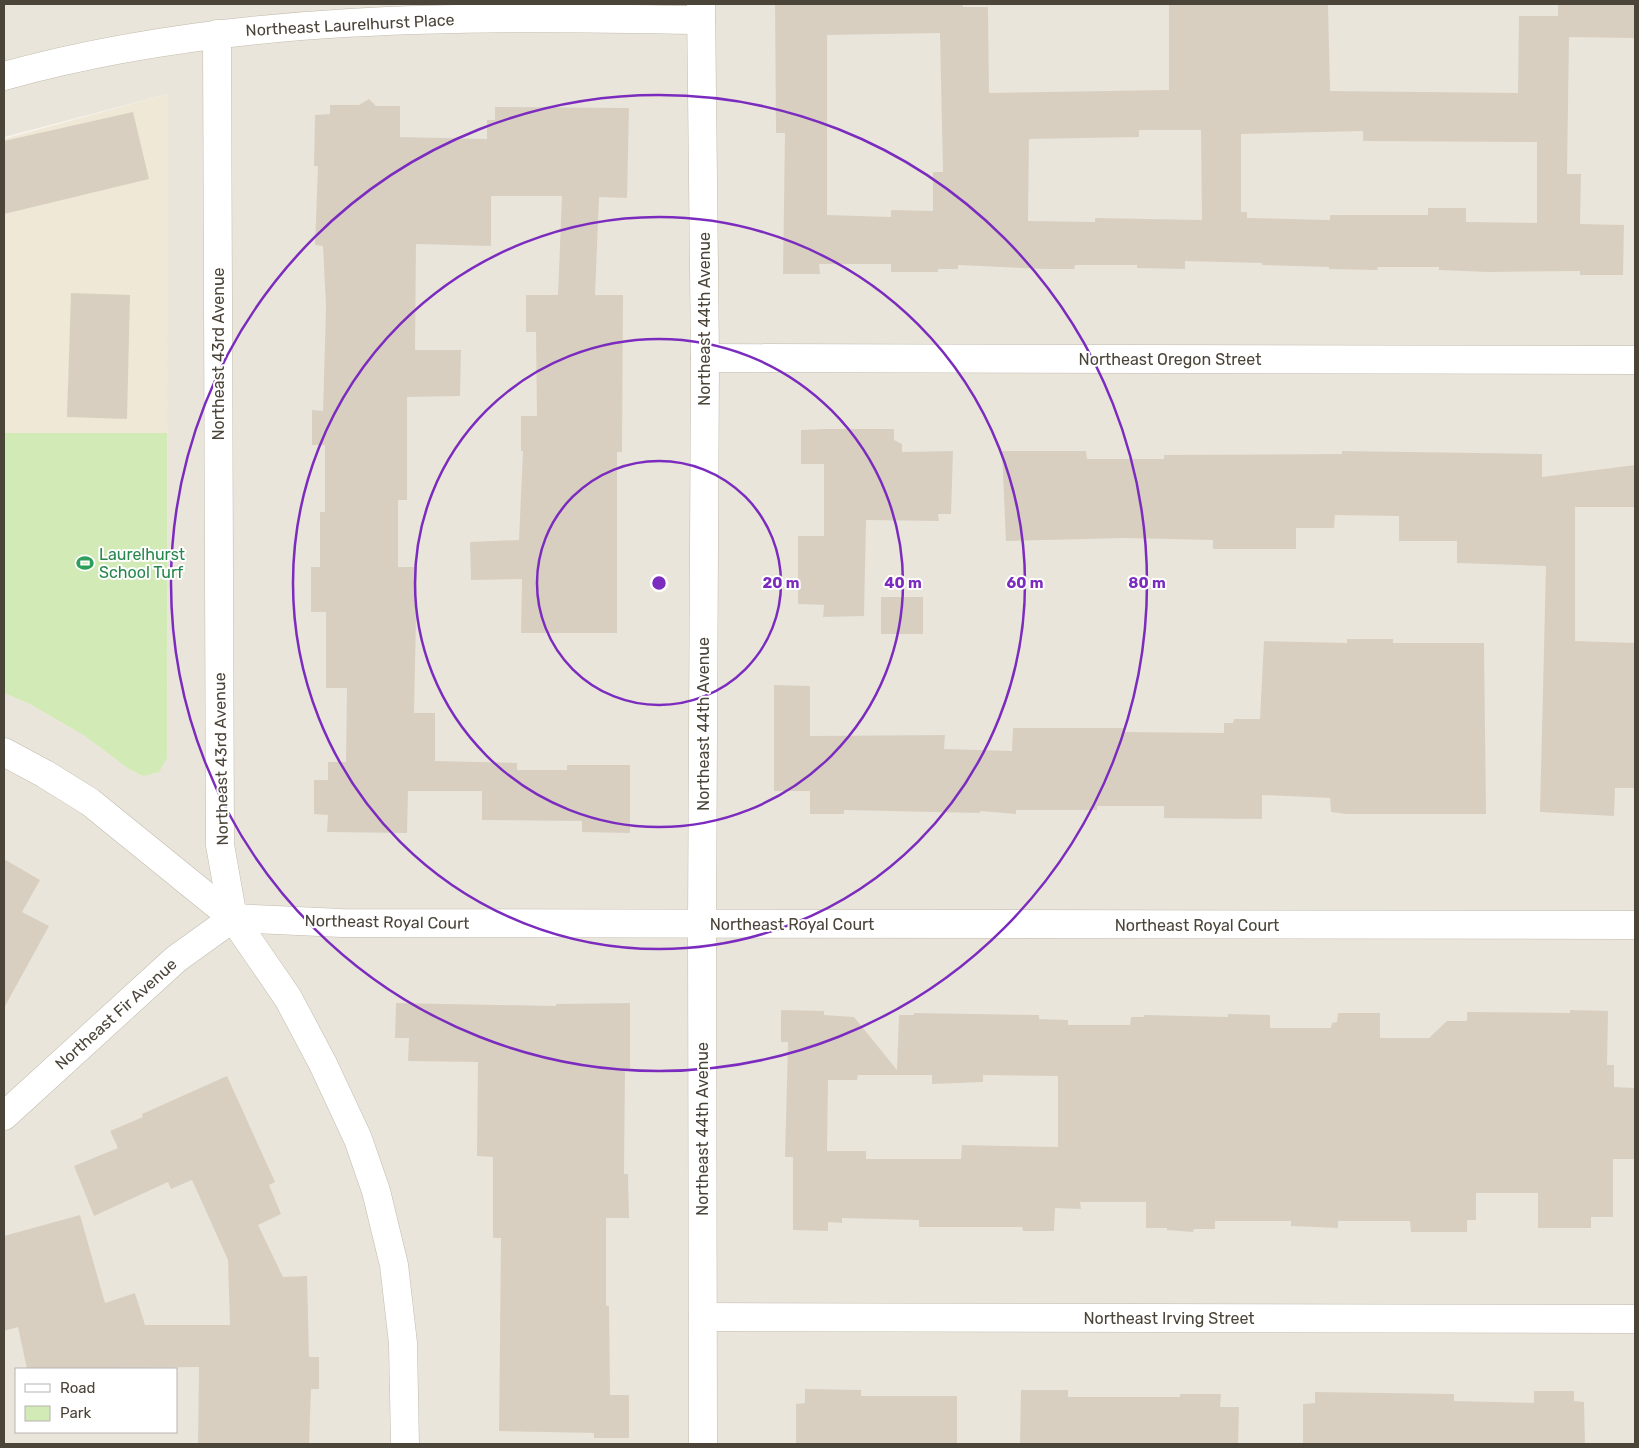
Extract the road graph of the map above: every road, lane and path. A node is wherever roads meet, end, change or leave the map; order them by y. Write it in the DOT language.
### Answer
graph roads {
  1 [pos="701,12"];
  2 [pos="217,34"];
  3 [pos="4,76"];
  4 [pos="705,358"];
  5 [pos="1635,360"];
  6 [pos="4,752"];
  7 [pos="233,918"];
  8 [pos="702,924"];
  9 [pos="1635,926"];
  10 [pos="4,1116"];
  11 [pos="703,1316"];
  12 [pos="1635,1319"];
  13 [pos="405,1444"];
  14 [pos="703,1444"];
  1 -- 2 [label="street, Northeast Laurelhurst Place"];
  1 -- 4 [label="street, Northeast 44th Avenue"];
  2 -- 3 [label="street, Northeast Laurelhurst Place"];
  2 -- 7 [label="street, Northeast 43rd Avenue"];
  4 -- 5 [label="street, Northeast Oregon Street"];
  4 -- 8 [label="street, Northeast 44th Avenue"];
  6 -- 7 [label="street"];
  7 -- 8 [label="street, Northeast Royal Court"];
  7 -- 10 [label="street, Northeast Fir Avenue"];
  7 -- 13 [label="street, Northeast 43rd Avenue"];
  8 -- 9 [label="street, Northeast Royal Court"];
  8 -- 11 [label="street, Northeast 44th Avenue"];
  11 -- 12 [label="street, Northeast Irving Street"];
  11 -- 14 [label="street, Northeast 44th Avenue"];
}
